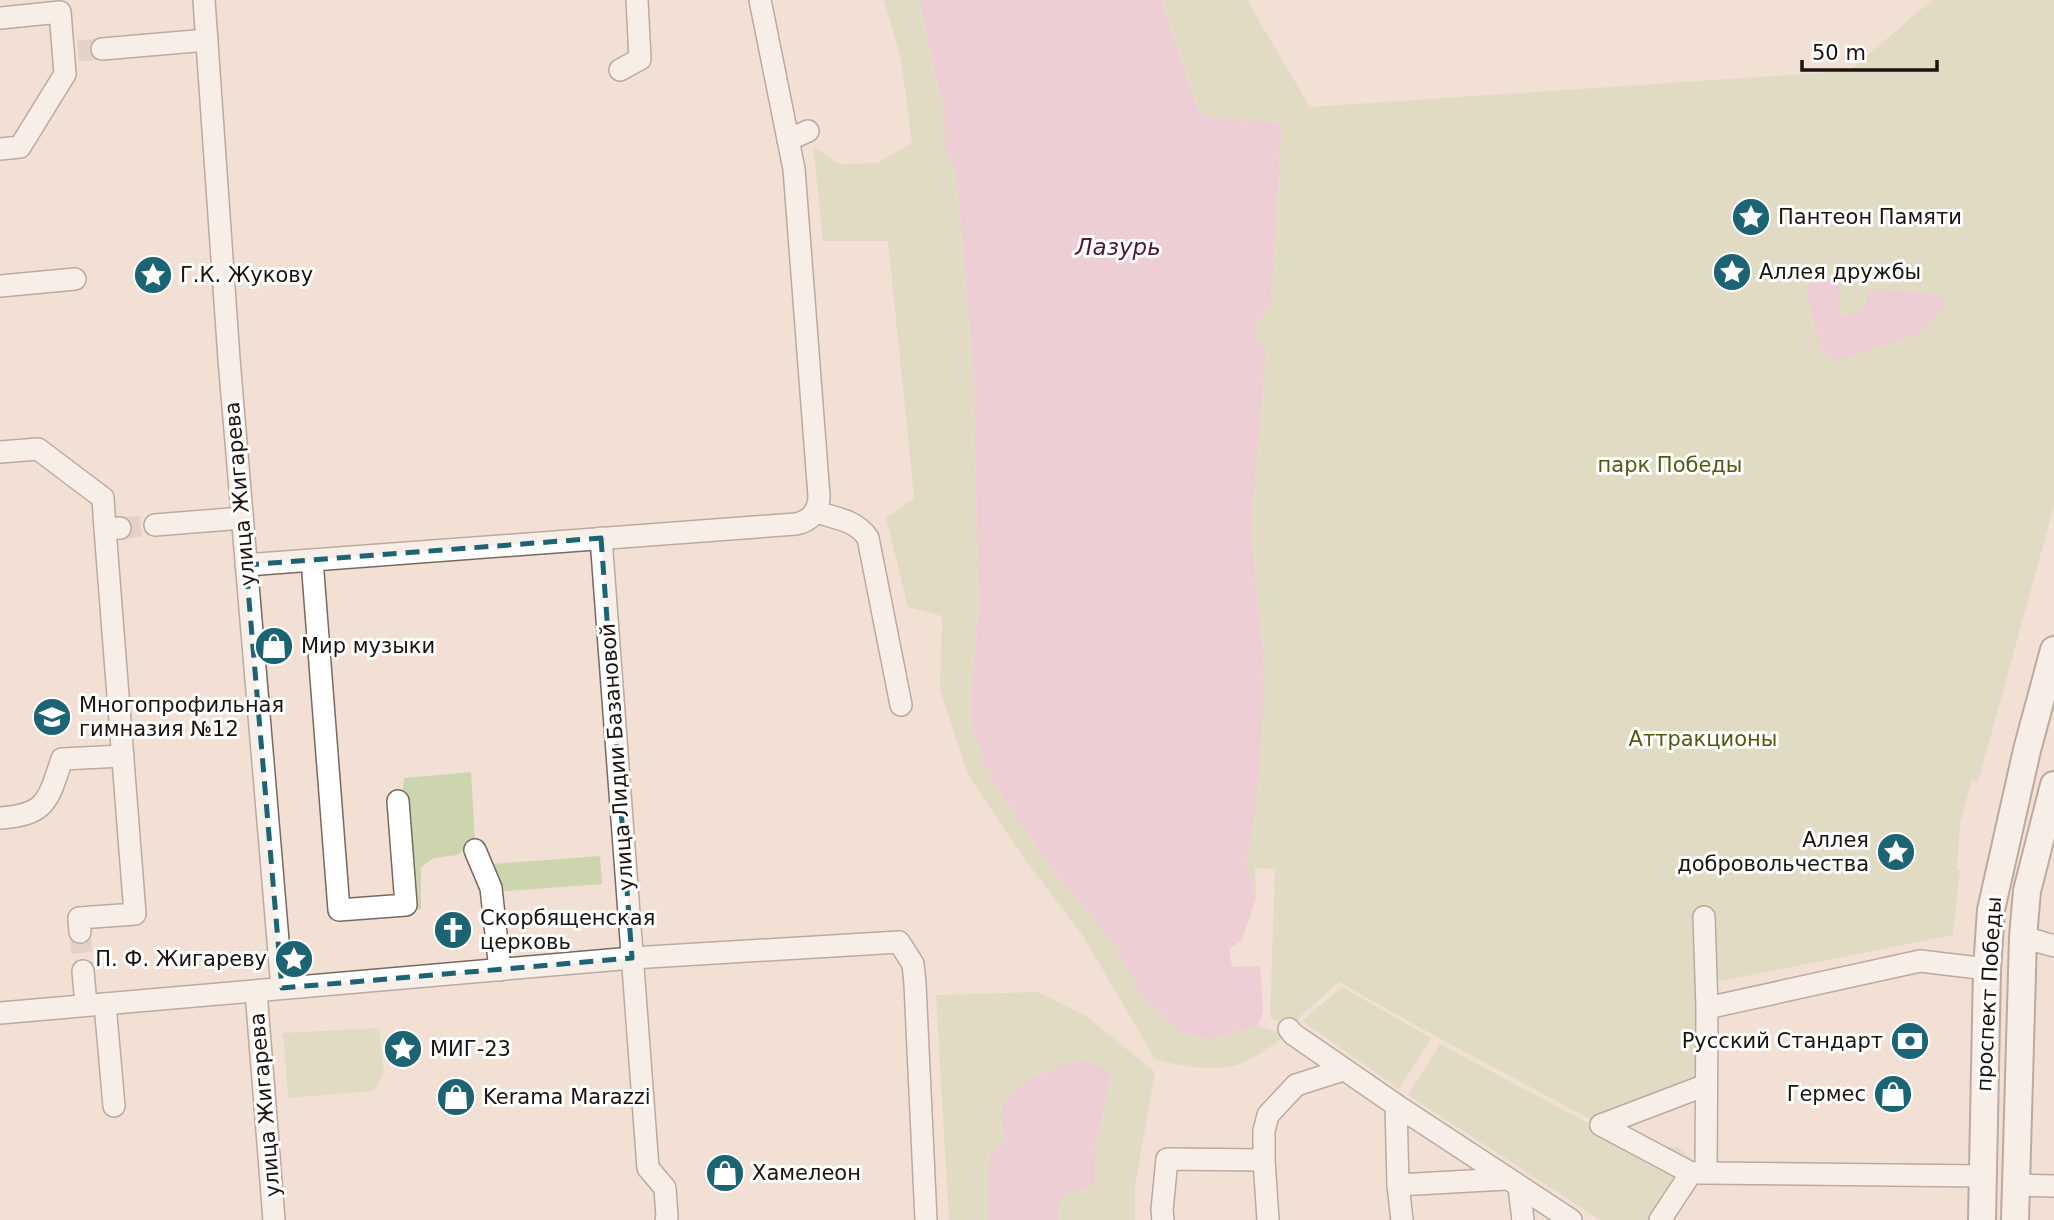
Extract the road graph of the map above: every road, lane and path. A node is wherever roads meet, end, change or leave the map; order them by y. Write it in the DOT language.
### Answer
graph roads {
  1 [pos="204,0"];
  2 [pos="637,0"];
  3 [pos="760,0"];
  4 [pos="34,7"];
  5 [pos="0,18"];
  6 [pos="207,40"];
  7 [pos="102,49"];
  8 [pos="620,70"];
  9 [pos="808,131"];
  10 [pos="788,140"];
  11 [pos="0,149"];
  12 [pos="75,279"];
  13 [pos="0,286"];
  14 [pos="0,452"];
  15 [pos="816,512"];
  16 [pos="242,518"];
  17 [pos="155,525"];
  18 [pos="601,538"];
  19 [pos="312,560"];
  20 [pos="246,565"];
  21 [pos="2054,650"];
  22 [pos="901,705"];
  23 [pos="123,756"];
  24 [pos="2054,785"];
  25 [pos="398,801"];
  26 [pos="0,818"];
  27 [pos="475,850"];
  28 [pos="1704,917"];
  29 [pos="80,932"];
  30 [pos="2022,937"];
  31 [pos="2054,946"];
  32 [pos="632,958"];
  33 [pos="1987,969"];
  34 [pos="500,970"];
  35 [pos="83,971"];
  36 [pos="282,988"];
  37 [pos="256,991"];
  38 [pos="96,1004"];
  39 [pos="2020,1007"];
  40 [pos="1707,1008"];
  41 [pos="0,1013"];
  42 [pos="1289,1029"];
  43 [pos="1343,1070"];
  44 [pos="1706,1085"];
  45 [pos="1396,1105"];
  46 [pos="114,1106"];
  47 [pos="1983,1149"];
  48 [pos="1264,1160"];
  49 [pos="1699,1173"];
  50 [pos="1983,1176"];
  51 [pos="1512,1183"];
  52 [pos="1398,1185"];
  53 [pos="2015,1185"];
  54 [pos="2054,1186"];
  55 [pos="274,1220"];
  56 [pos="666,1220"];
  57 [pos="926,1220"];
  58 [pos="1163,1220"];
  59 [pos="1268,1220"];
  60 [pos="1402,1220"];
  61 [pos="1523,1220"];
  62 [pos="1571,1220"];
  63 [pos="1660,1220"];
  64 [pos="1982,1220"];
  65 [pos="2015,1220"];
  1 -- 6 [label="street, улица Жигарева"];
  2 -- 8 [label="street"];
  3 -- 10 [label="street"];
  4 -- 5 [label="street"];
  4 -- 11 [label="street"];
  6 -- 7 [label="street"];
  6 -- 16 [label="street, улица Жигарева"];
  9 -- 10 [label="street"];
  10 -- 15 [label="street"];
  12 -- 13 [label="street"];
  14 -- 23 [label="street"];
  15 -- 18 [label="street"];
  15 -- 22 [label="street"];
  16 -- 17 [label="street"];
  16 -- 20 [label="street, улица Жигарева"];
  18 -- 19 [label="street"];
  18 -- 32 [label="street, улица Лидии Базановой"];
  19 -- 20 [label="street"];
  19 -- 25 [label="street"];
  20 -- 36 [label="street, улица Жигарева"];
  21 -- 33 [label="main road, проспект Победы"];
  23 -- 26 [label="street"];
  23 -- 29 [label="street"];
  24 -- 30 [label="main road, проспект Победы"];
  27 -- 34 [label="street"];
  28 -- 40 [label="street"];
  30 -- 31 [label="street"];
  30 -- 39 [label="main road, проспект Победы"];
  32 -- 34 [label="street"];
  32 -- 56 [label="street, улица Лидии Базановой"];
  32 -- 57 [label="street"];
  33 -- 39 [label="main road"];
  33 -- 40 [label="street"];
  33 -- 47 [label="main road, проспект Победы"];
  34 -- 36 [label="street"];
  35 -- 38 [label="street"];
  36 -- 37 [label="street"];
  37 -- 38 [label="street"];
  37 -- 55 [label="street, улица Жигарева"];
  38 -- 41 [label="street"];
  38 -- 46 [label="street"];
  39 -- 53 [label="main road, проспект Победы"];
  40 -- 44 [label="street"];
  42 -- 43 [label="street"];
  43 -- 45 [label="street"];
  43 -- 48 [label="street"];
  44 -- 49 [label="street"];
  44 -- 49 [label="street"];
  45 -- 51 [label="street"];
  45 -- 52 [label="street"];
  47 -- 50 [label="main road, проспект Победы"];
  47 -- 53 [label="main road"];
  48 -- 58 [label="street"];
  48 -- 59 [label="street"];
  49 -- 50 [label="street"];
  49 -- 63 [label="street"];
  50 -- 64 [label="main road, проспект Победы"];
  51 -- 52 [label="street"];
  51 -- 61 [label="street"];
  51 -- 62 [label="street"];
  52 -- 60 [label="street"];
  53 -- 54 [label="street"];
  53 -- 65 [label="main road, проспект Победы"];
}
